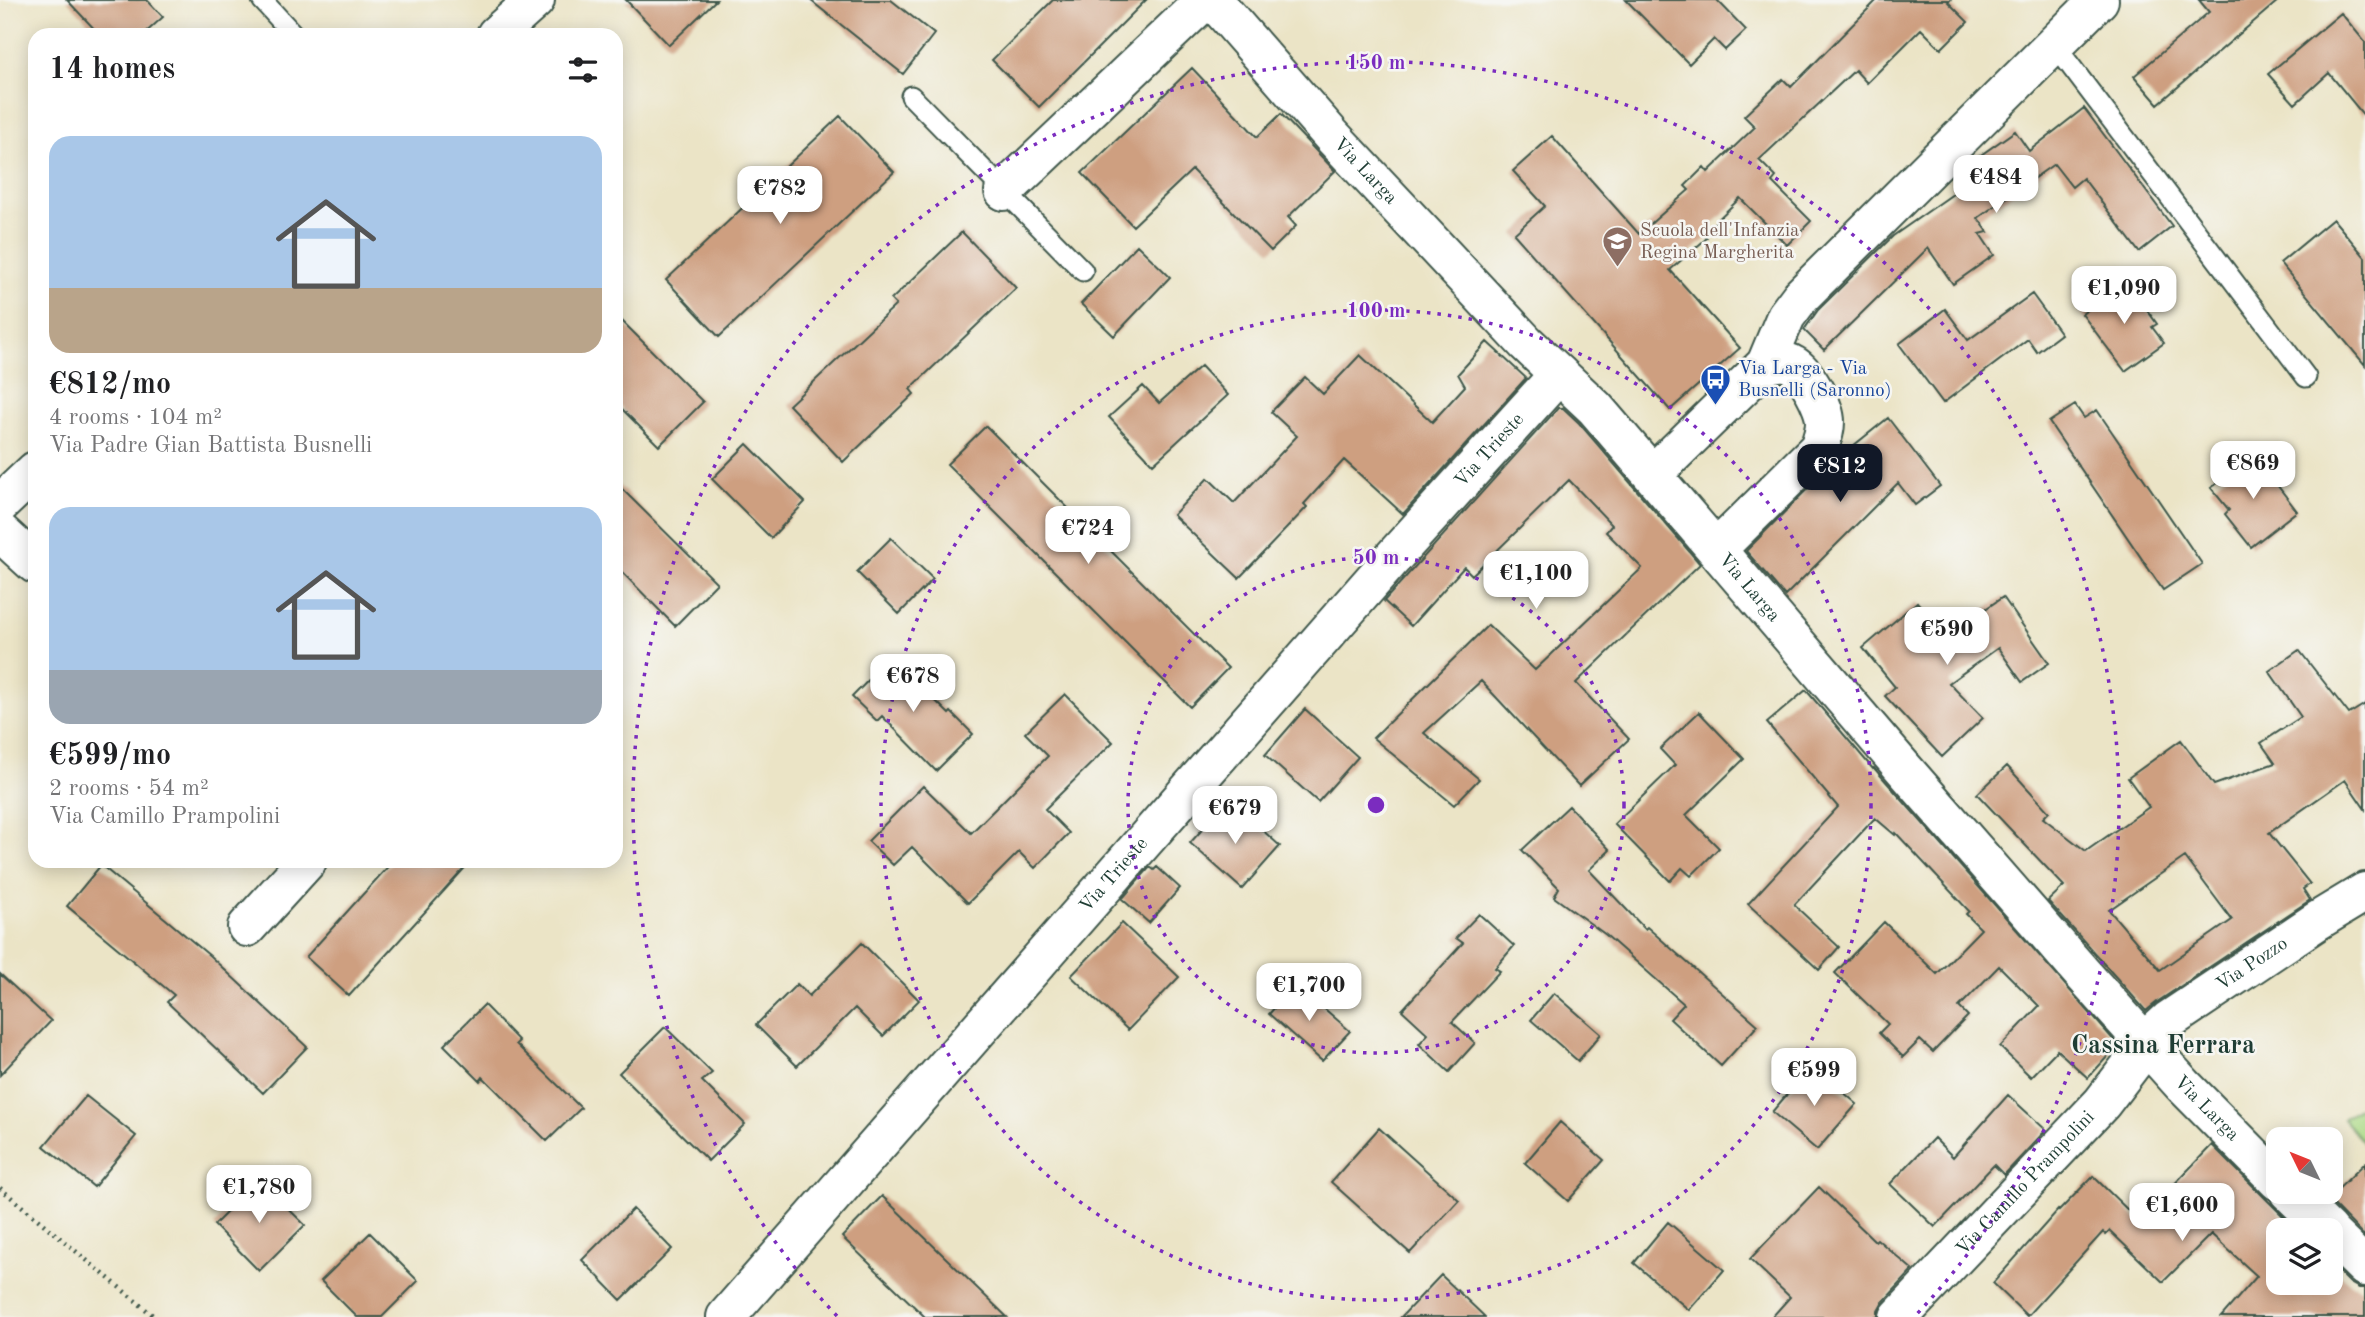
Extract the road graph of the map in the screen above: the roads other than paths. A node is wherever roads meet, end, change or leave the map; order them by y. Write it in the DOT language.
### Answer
graph roads {
  1 [pos="262,0"];
  2 [pos="536,0"];
  3 [pos="1205,0"];
  4 [pos="1213,0"];
  5 [pos="2099,0"];
  6 [pos="288,28"];
  7 [pos="504,28"];
  8 [pos="2054,44"];
  9 [pos="911,96"];
  10 [pos="1004,191"];
  11 [pos="1083,271"];
  12 [pos="1766,365"];
  13 [pos="1559,374"];
  14 [pos="2306,377"];
  15 [pos="1653,474"];
  16 [pos="28,478"];
  17 [pos="0,504"];
  18 [pos="0,532"];
  19 [pos="1717,549"];
  20 [pos="28,558"];
  21 [pos="301,868"];
  22 [pos="2365,892"];
  23 [pos="247,926"];
  24 [pos="2147,1045"];
  25 [pos="2266,1169"];
  26 [pos="2301,1204"];
  27 [pos="2315,1218"];
  28 [pos="2343,1246"];
  29 [pos="2365,1267"];
  30 [pos="726,1317"];
  31 [pos="1899,1317"];
  1 -- 6 [label="lane"];
  2 -- 7 [label="street"];
  3 -- 10 [label="street"];
  4 -- 13 [label="street, Via Larga"];
  5 -- 8 [label="street"];
  8 -- 12 [label="street"];
  8 -- 14 [label="lane"];
  9 -- 10 [label="lane"];
  10 -- 11 [label="lane"];
  12 -- 15 [label="street"];
  12 -- 19 [label="street"];
  13 -- 15 [label="street, Via Larga"];
  13 -- 30 [label="street, Via Trieste"];
  15 -- 19 [label="street, Via Larga"];
  16 -- 17 [label="street"];
  18 -- 20 [label="street"];
  19 -- 24 [label="street, Via Larga"];
  21 -- 23 [label="street"];
  22 -- 24 [label="street, Via Pozzo"];
  24 -- 25 [label="street, Via Larga"];
  24 -- 31 [label="street, Via Camillo Prampolini"];
  26 -- 27 [label="street"];
  28 -- 29 [label="street"];
}
